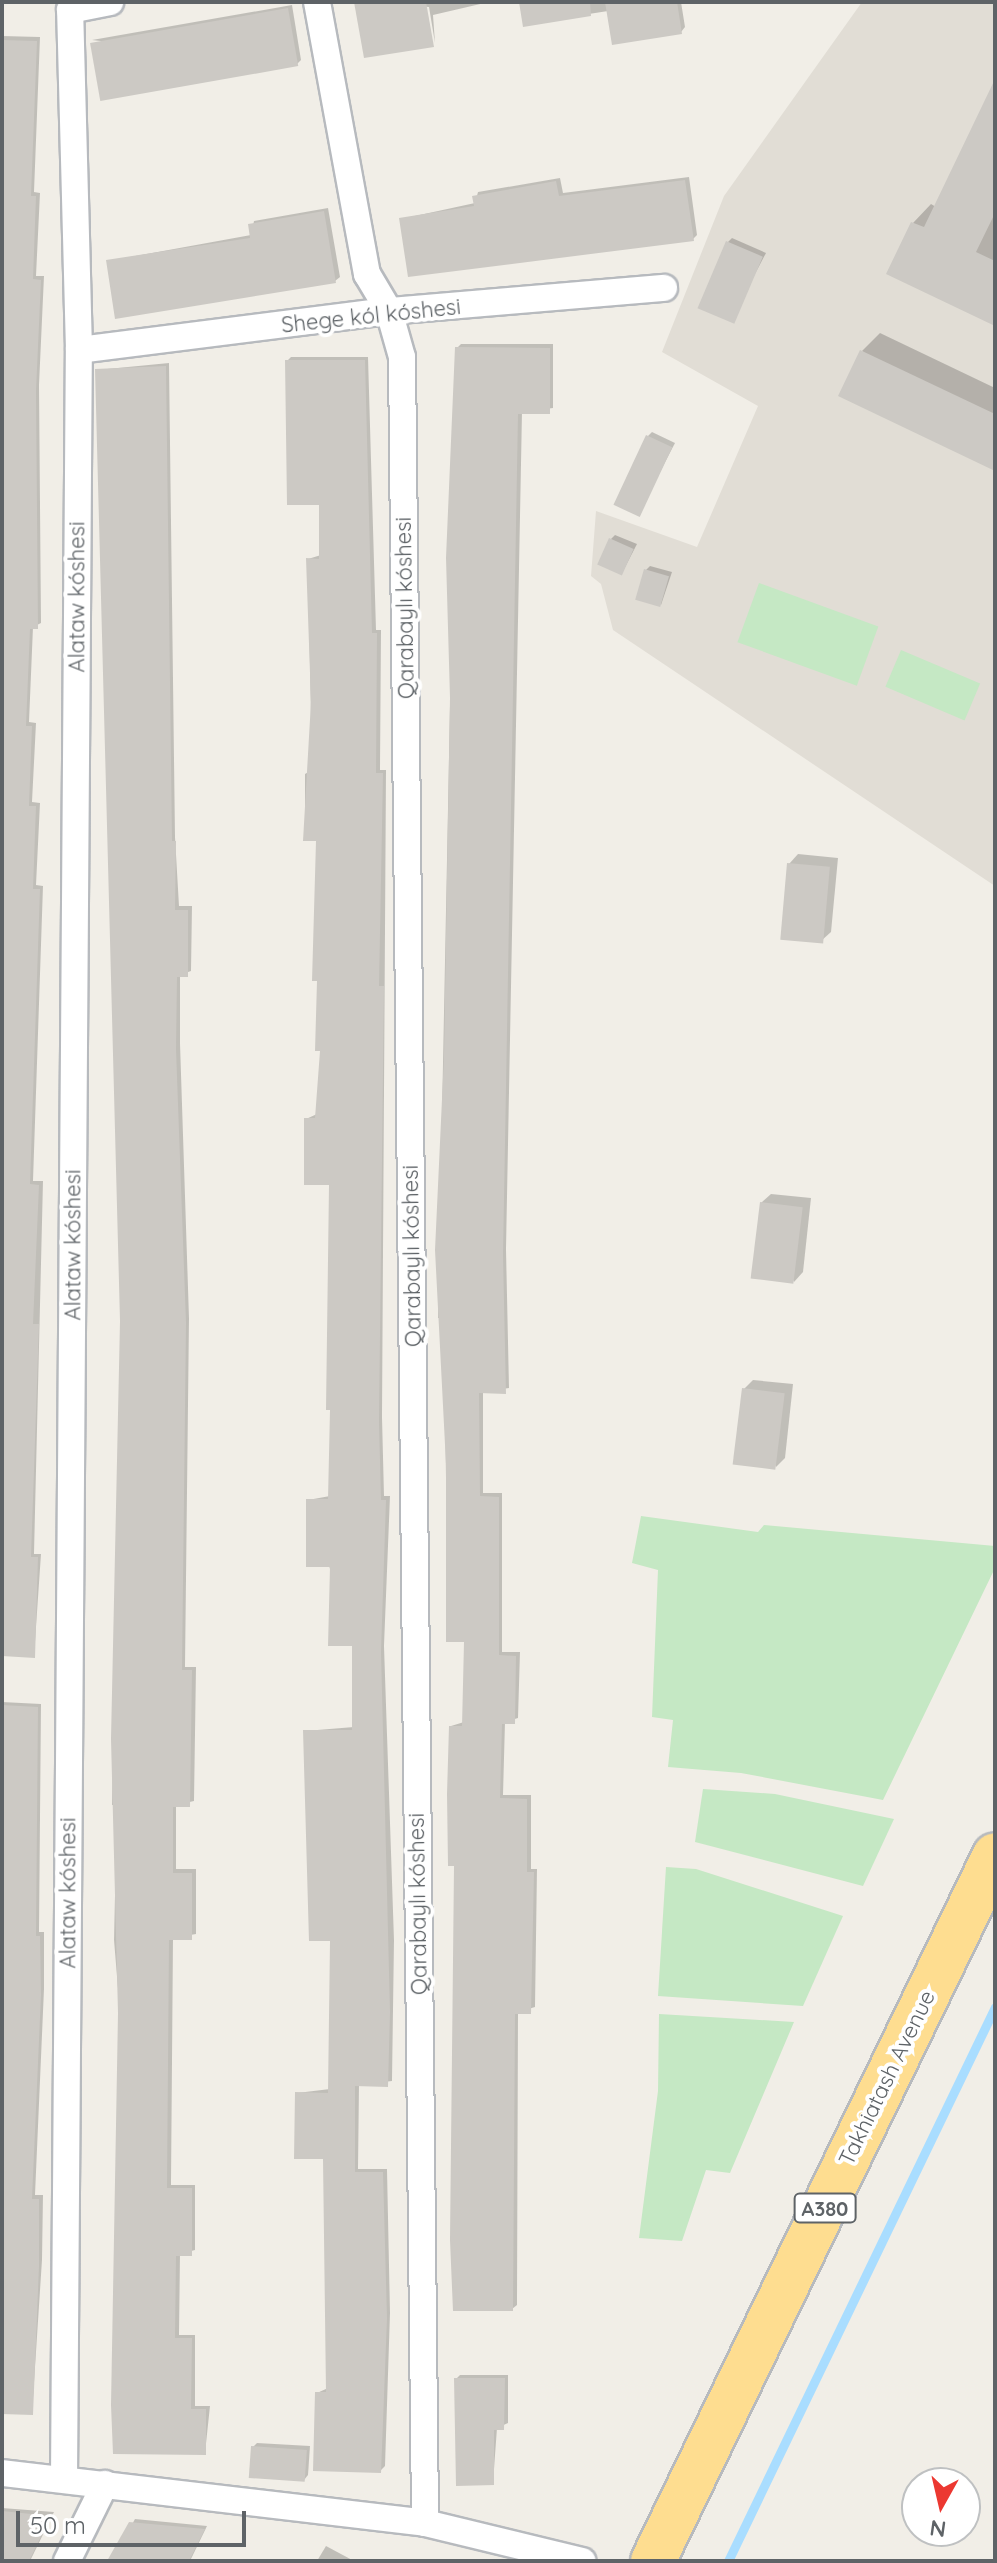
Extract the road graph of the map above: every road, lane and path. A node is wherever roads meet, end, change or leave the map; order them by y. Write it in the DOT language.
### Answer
graph roads {
  1 [pos="110,2"];
  2 [pos="317,2"];
  3 [pos="664,288"];
  4 [pos="389,311"];
  5 [pos="79,350"];
  6 [pos="995,1855"];
  7 [pos="2,2473"];
  8 [pos="64,2479"];
  9 [pos="105,2484"];
  10 [pos="425,2523"];
  11 [pos="67,2561"];
  12 [pos="582,2561"];
  13 [pos="653,2561"];
  1 -- 5 [label="street, Alataw kóshesi"];
  2 -- 4 [label="street, Qarabaylı kóshesi"];
  3 -- 4 [label="street, Shege kól kóshesi"];
  4 -- 5 [label="street, Shege kól kóshesi"];
  4 -- 10 [label="street, Qarabaylı kóshesi"];
  5 -- 8 [label="street, Alataw kóshesi"];
  6 -- 13 [label="highway, Takhiatash Avenue / A380"];
  7 -- 8 [label="street"];
  8 -- 9 [label="street"];
  9 -- 10 [label="street"];
  9 -- 11 [label="street"];
  10 -- 12 [label="street"];
}
